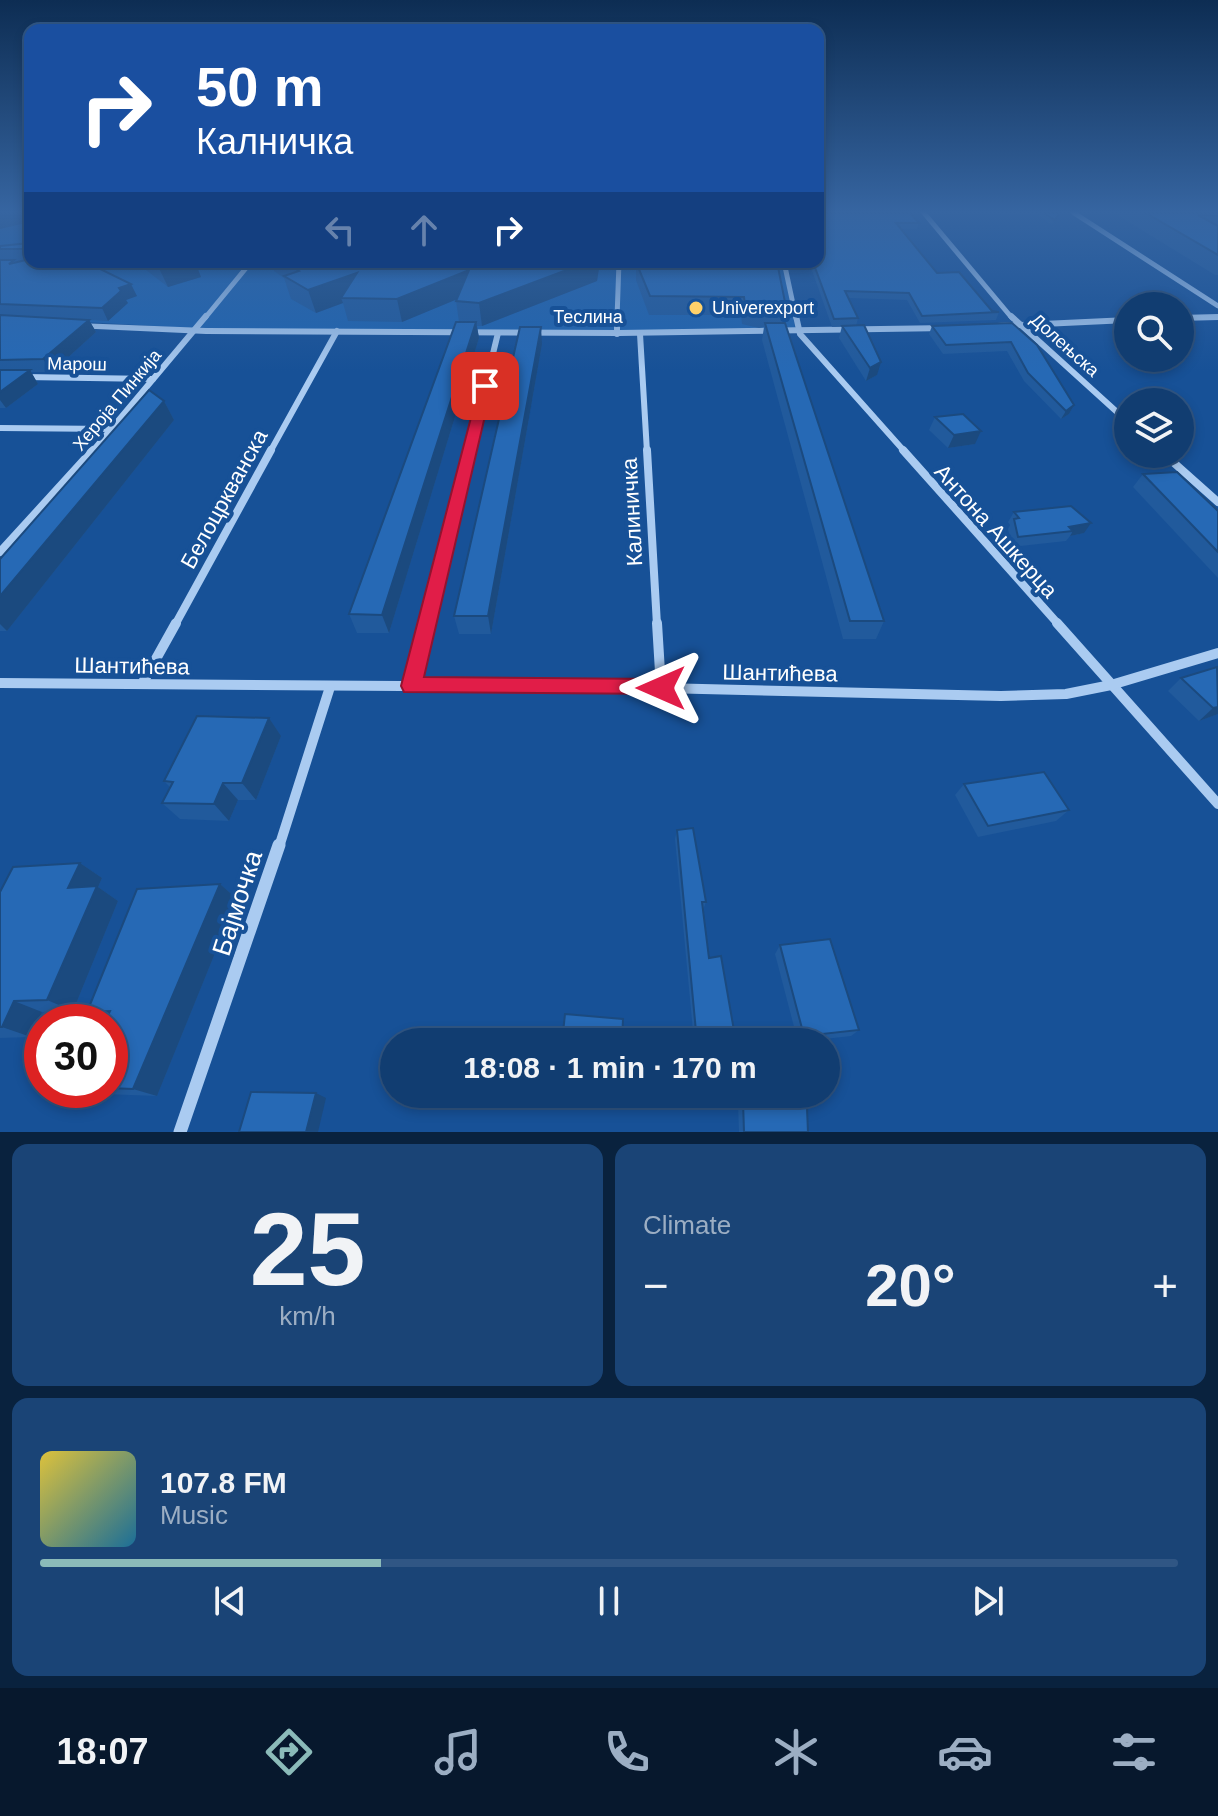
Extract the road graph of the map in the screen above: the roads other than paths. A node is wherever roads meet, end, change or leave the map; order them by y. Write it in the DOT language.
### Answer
graph roads {
  1 [pos="968,266"];
  2 [pos="1156,266"];
  3 [pos="245,268"];
  4 [pos="619,268"];
  5 [pos="785,268"];
  6 [pos="1218,306"];
  7 [pos="1218,317"];
  8 [pos="1194,318"];
  9 [pos="1114,321"];
  10 [pos="70,325"];
  11 [pos="1018,325"];
  12 [pos="986,327"];
  13 [pos="955,328"];
  14 [pos="194,331"];
  15 [pos="337,331"];
  16 [pos="498,333"];
  17 [pos="617,334"];
  18 [pos="640,334"];
  19 [pos="800,334"];
  20 [pos="15,377"];
  21 [pos="153,379"];
  22 [pos="1114,410"];
  23 [pos="0,428"];
  24 [pos="113,429"];
  25 [pos="1180,468"];
  26 [pos="1218,502"];
  27 [pos="0,552"];
  28 [pos="1218,653"];
  29 [pos="0,683"];
  30 [pos="142,684"];
  31 [pos="1111,685"];
  32 [pos="412,686"];
  33 [pos="330,687"];
  34 [pos="661,688"];
  35 [pos="1218,804"];
  36 [pos="180,1132"];
  1 -- 11 [label="street, Долењска"];
  2 -- 6 [label="street"];
  3 -- 14 [label="street, Хероја Пинкија"];
  4 -- 17 [label="street"];
  5 -- 19 [label="street, Антона Ашкерца"];
  7 -- 8 [label="street"];
  9 -- 11 [label="street"];
  10 -- 14 [label="street, Теслина"];
  11 -- 12 [label="street"];
  11 -- 22 [label="street, Долењска"];
  13 -- 19 [label="street, Теслина"];
  14 -- 15 [label="street, Теслина"];
  14 -- 21 [label="street, Хероја Пинкија"];
  15 -- 16 [label="street, Теслина"];
  15 -- 30 [label="street, Белоцркванска"];
  16 -- 17 [label="street, Теслина"];
  16 -- 32 [label="street"];
  17 -- 18 [label="street, Теслина"];
  18 -- 19 [label="street, Теслина"];
  18 -- 34 [label="street, Калиничка"];
  19 -- 31 [label="street, Антона Ашкерца"];
  20 -- 21 [label="street, Марош"];
  21 -- 24 [label="street, Хероја Пинкија"];
  23 -- 24 [label="street"];
  24 -- 27 [label="street, Хероја Пинкија"];
  25 -- 26 [label="street"];
  28 -- 31 [label="street, Шантићева"];
  29 -- 30 [label="street, Шантићева"];
  30 -- 33 [label="street, Шантићева"];
  31 -- 34 [label="street, Шантићева"];
  31 -- 35 [label="street, Антона Ашкерца"];
  32 -- 33 [label="street, Шантићева"];
  32 -- 34 [label="street, Шантићева"];
  33 -- 36 [label="street, Бајмочка"];
}
